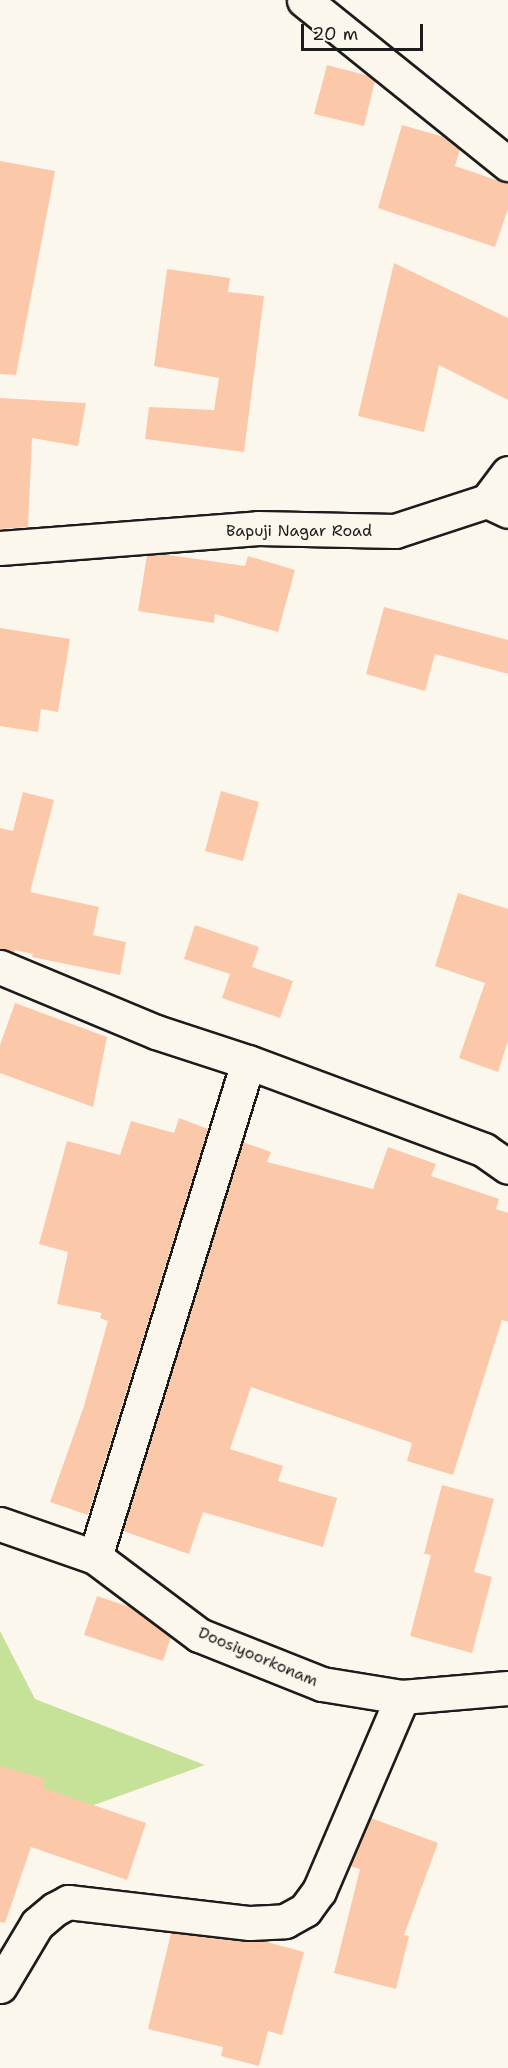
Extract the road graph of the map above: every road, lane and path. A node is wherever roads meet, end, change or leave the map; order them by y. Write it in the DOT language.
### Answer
graph roads {
  1 [pos="304,0"];
  2 [pos="508,164"];
  3 [pos="508,473"];
  4 [pos="498,506"];
  5 [pos="0,548"];
  6 [pos="0,967"];
  7 [pos="248,1062"];
  8 [pos="508,1167"];
  9 [pos="0,1524"];
  10 [pos="95,1557"];
  11 [pos="508,1688"];
  12 [pos="402,1697"];
  13 [pos="0,1986"];
  1 -- 2 [label="street"];
  3 -- 4 [label="street, Bapuji Nagar Road"];
  4 -- 5 [label="street, Bapuji Nagar Road"];
  6 -- 7 [label="street"];
  7 -- 8 [label="street"];
  7 -- 10 [label="street"];
  9 -- 10 [label="street, Doosiyoorkonam"];
  10 -- 12 [label="street, Doosiyoorkonam"];
  11 -- 12 [label="street, Doosiyoorkonam"];
  12 -- 13 [label="street"];
}
